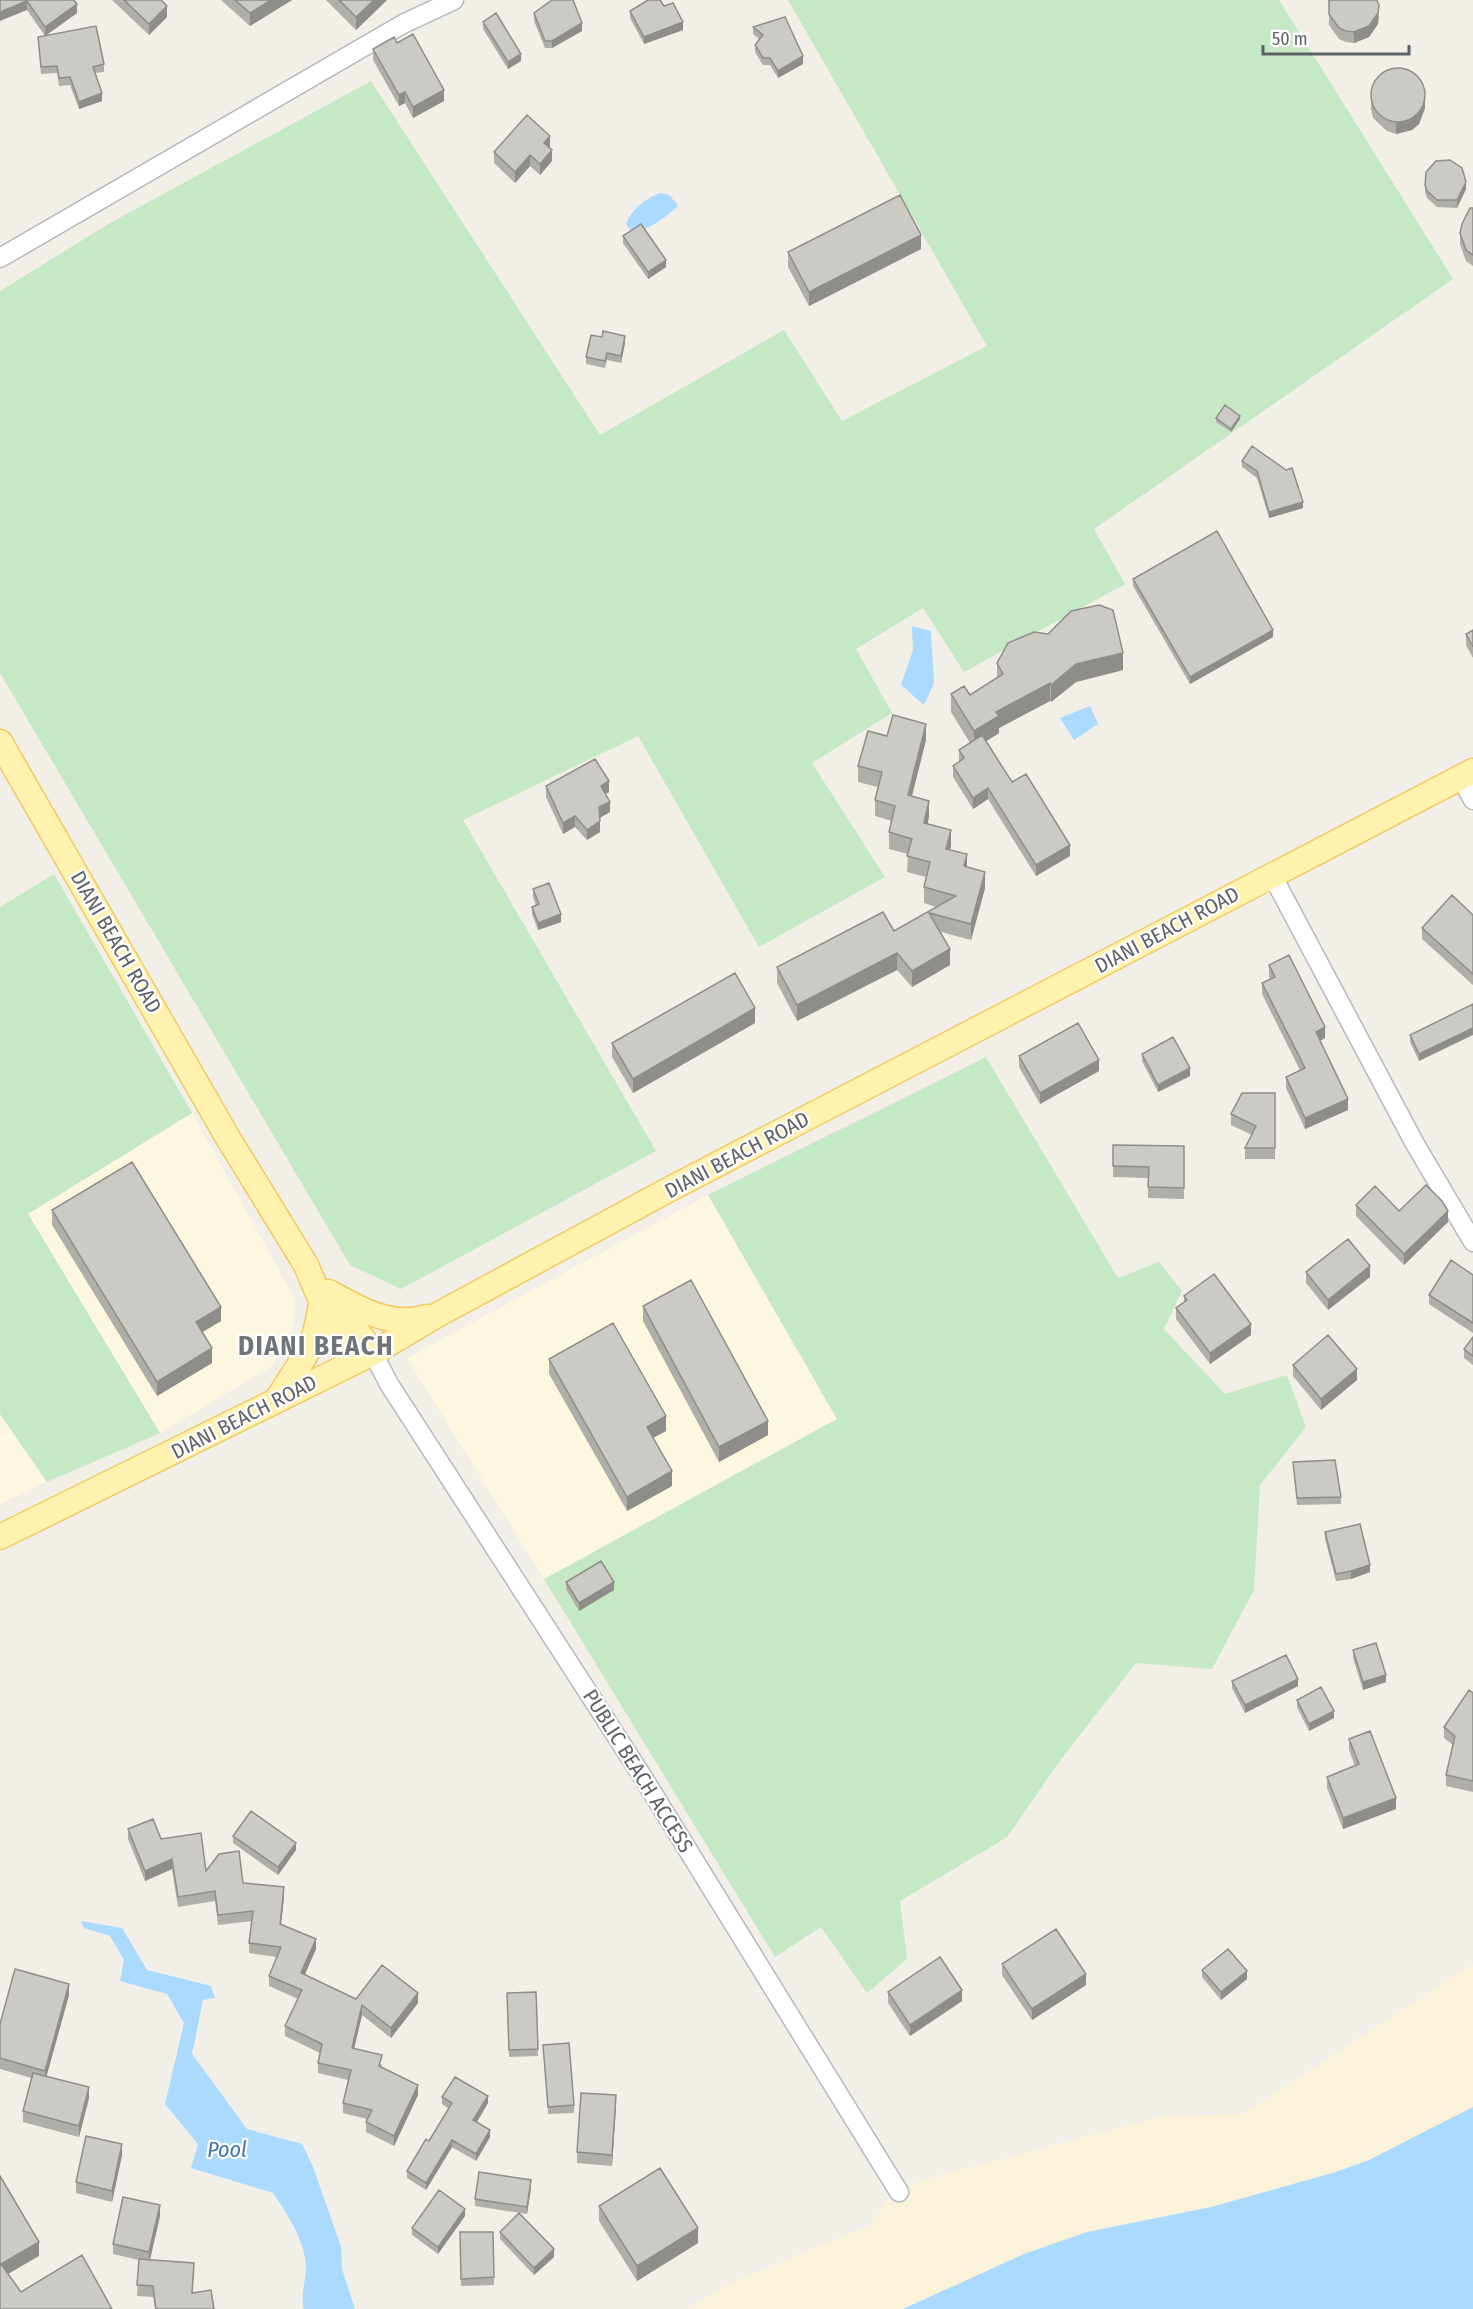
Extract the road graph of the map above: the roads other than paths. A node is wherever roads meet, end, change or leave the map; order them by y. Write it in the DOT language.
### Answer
graph roads {
  1 [pos="454,0"];
  2 [pos="0,258"];
  3 [pos="0,742"];
  4 [pos="1467,774"];
  5 [pos="1473,800"];
  6 [pos="1272,875"];
  7 [pos="1473,1242"];
  8 [pos="325,1296"];
  9 [pos="439,1314"];
  10 [pos="362,1358"];
  11 [pos="278,1398"];
  12 [pos="0,1537"];
  13 [pos="899,2192"];
  1 -- 2 [label="street"];
  3 -- 8 [label="main road, DIANI BEACH ROAD"];
  4 -- 5 [label="street"];
  4 -- 6 [label="main road, DIANI BEACH ROAD"];
  6 -- 7 [label="street"];
  6 -- 9 [label="main road, DIANI BEACH ROAD"];
  8 -- 9 [label="main road"];
  8 -- 10 [label="main road"];
  8 -- 11 [label="main road"];
  9 -- 10 [label="main road, DIANI BEACH ROAD"];
  10 -- 11 [label="main road, DIANI BEACH ROAD"];
  10 -- 13 [label="street, PUBLIC BEACH ACCESS"];
  11 -- 12 [label="main road, DIANI BEACH ROAD"];
}
